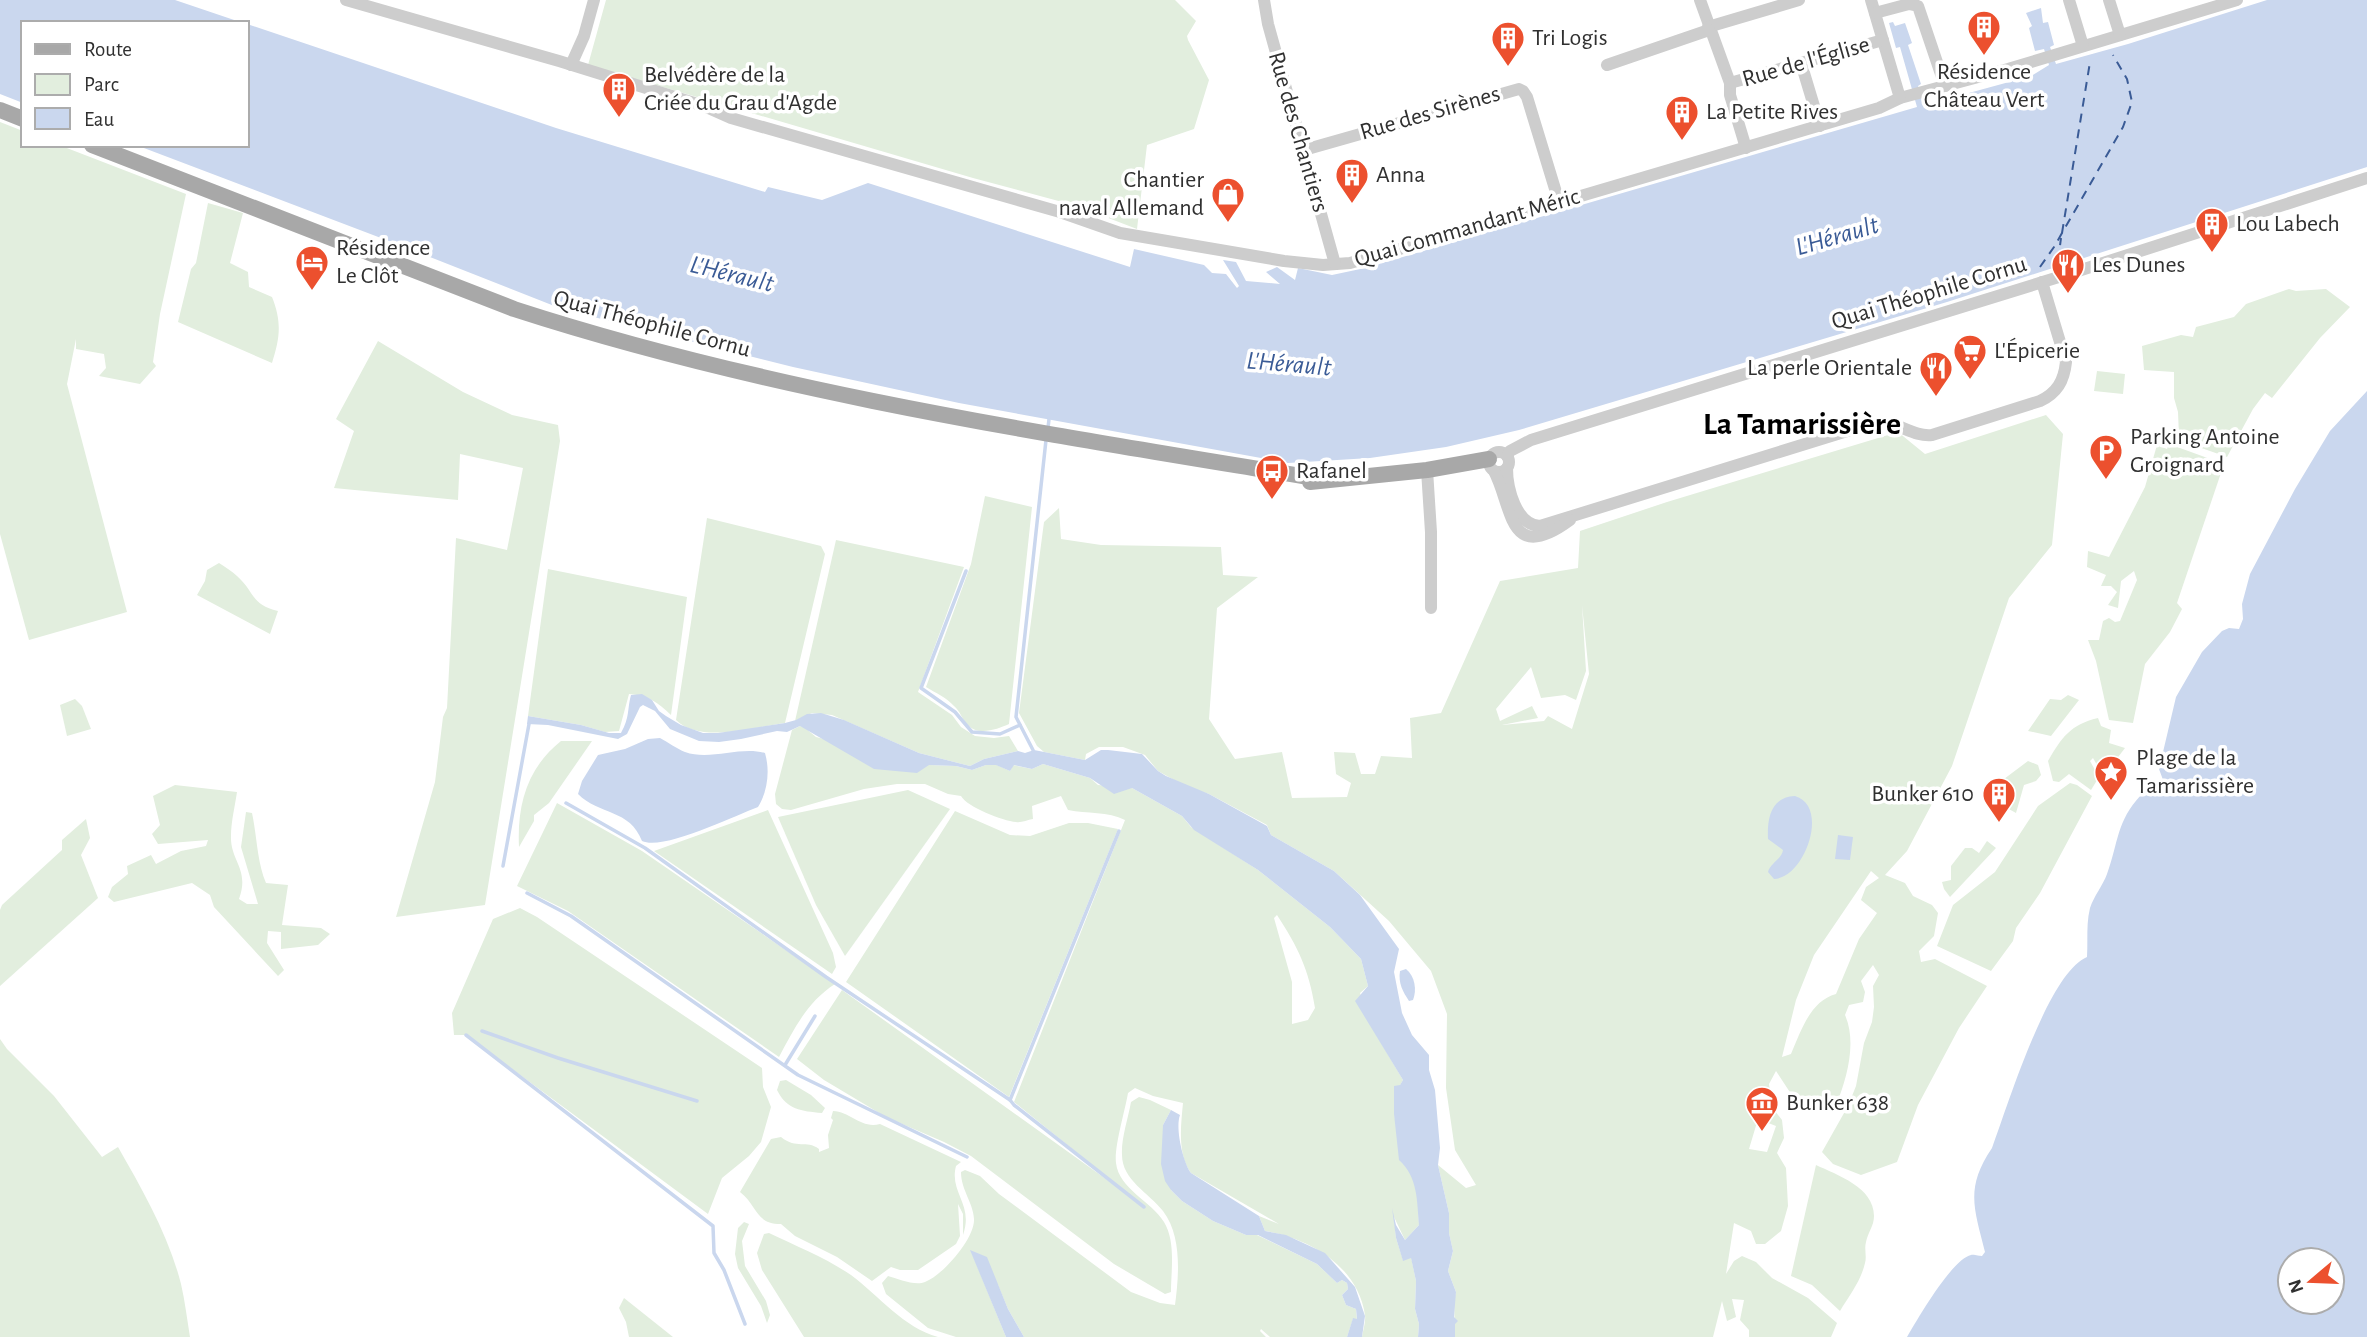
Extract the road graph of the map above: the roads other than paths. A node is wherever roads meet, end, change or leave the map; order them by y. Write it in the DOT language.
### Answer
graph roads {
  1 [pos="346,0"];
  2 [pos="594,0"];
  3 [pos="1264,0"];
  4 [pos="1700,0"];
  5 [pos="1799,0"];
  6 [pos="1871,0"];
  7 [pos="2069,0"];
  8 [pos="2109,0"];
  9 [pos="2237,0"];
  10 [pos="1875,13"];
  11 [pos="1709,28"];
  12 [pos="2119,35"];
  13 [pos="1883,40"];
  14 [pos="2083,46"];
  15 [pos="1801,63"];
  16 [pos="571,65"];
  17 [pos="1607,65"];
  18 [pos="1730,83"];
  19 [pos="1945,86"];
  20 [pos="1911,95"];
  21 [pos="0,110"];
  22 [pos="21,118"];
  23 [pos="1820,126"];
  24 [pos="98,147"];
  25 [pos="1746,148"];
  26 [pos="1304,150"];
  27 [pos="2367,178"];
  28 [pos="1559,202"];
  29 [pos="1335,264"];
  30 [pos="2042,282"];
  31 [pos="1499,463"];
  32 [pos="1427,470"];
  33 [pos="1431,608"];
  1 -- 16 [label="street, Quai Commandant Méric"];
  2 -- 16 [label="street"];
  3 -- 26 [label="street, Rue des Chantiers"];
  4 -- 11 [label="street"];
  5 -- 11 [label="street"];
  6 -- 10 [label="street"];
  7 -- 14 [label="street"];
  8 -- 12 [label="street"];
  9 -- 12 [label="street, Quai Commandant Méric"];
  10 -- 13 [label="street"];
  10 -- 19 [label="street"];
  11 -- 17 [label="street"];
  11 -- 18 [label="street"];
  12 -- 14 [label="street, Quai Commandant Méric"];
  13 -- 15 [label="street, Rue de l'Église"];
  13 -- 20 [label="street"];
  14 -- 19 [label="street, Quai Commandant Méric"];
  15 -- 18 [label="street, Rue de l'Église"];
  15 -- 23 [label="street"];
  16 -- 29 [label="street, Quai Commandant Méric"];
  18 -- 25 [label="street"];
  19 -- 20 [label="street, Quai Commandant Méric"];
  20 -- 23 [label="street, Quai Commandant Méric"];
  21 -- 22 [label="main road"];
  23 -- 25 [label="street, Quai Commandant Méric"];
  24 -- 32 [label="main road, Quai Théophile Cornu"];
  25 -- 28 [label="street, Quai Commandant Méric"];
  26 -- 28 [label="street, Rue des Sirènes"];
  26 -- 29 [label="street, Rue des Chantiers"];
  27 -- 30 [label="street, Quai Théophile Cornu"];
  28 -- 29 [label="street, Quai Commandant Méric"];
  30 -- 31 [label="street, Quai Théophile Cornu"];
  30 -- 31 [label="street"];
  31 -- 32 [label="main road, Quai Théophile Cornu"];
  32 -- 33 [label="street"];
}
